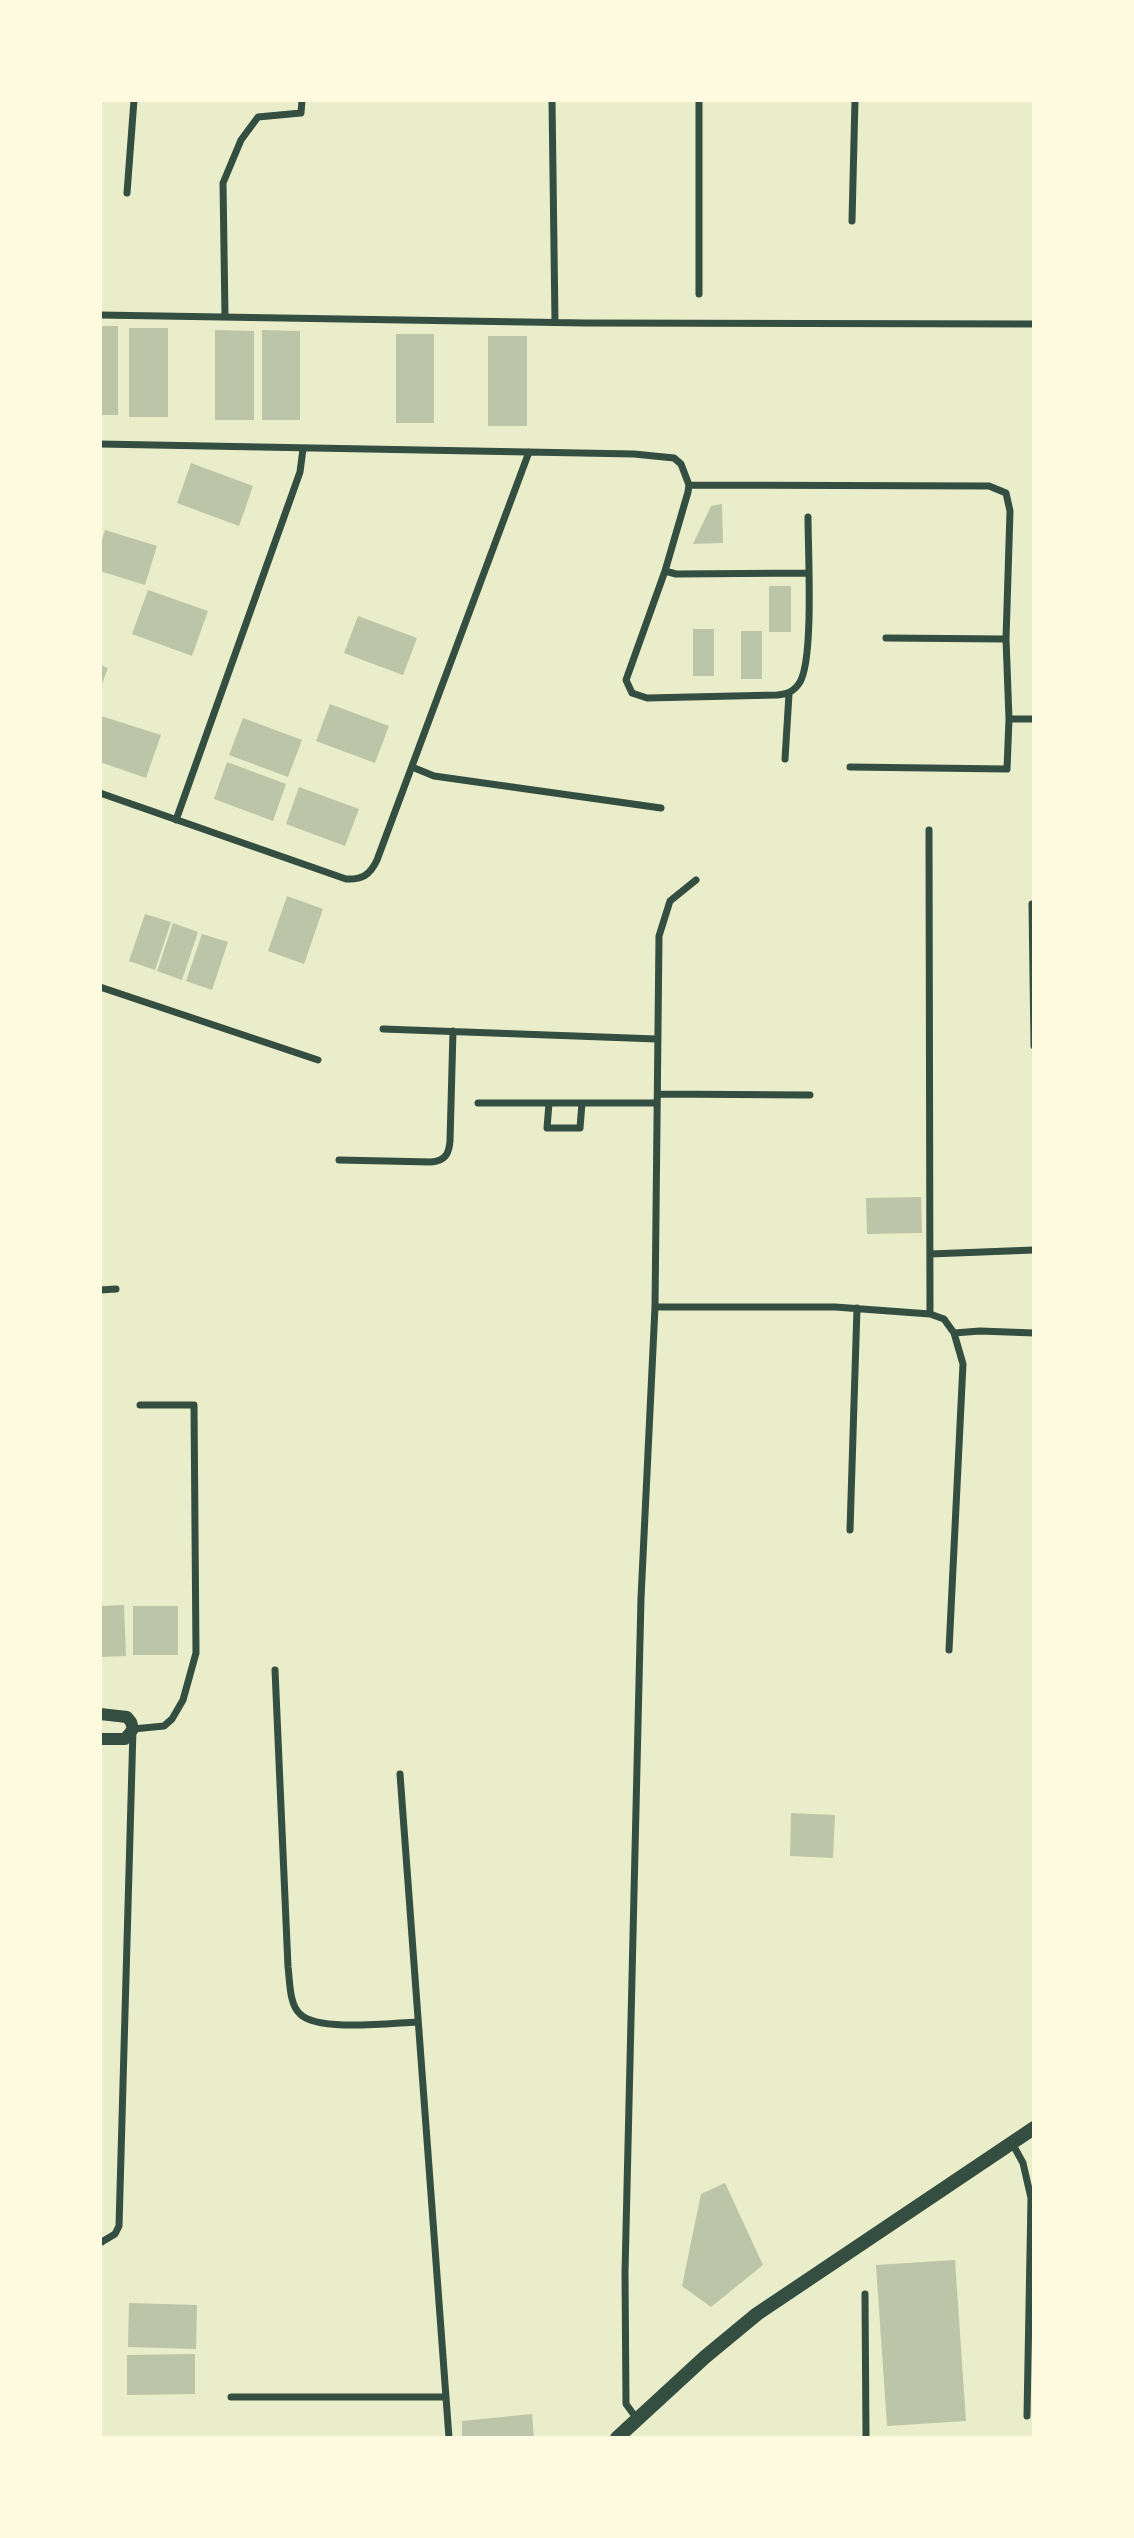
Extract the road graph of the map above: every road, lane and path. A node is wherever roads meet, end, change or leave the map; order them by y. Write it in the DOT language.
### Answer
graph roads {
  1 [pos="134,100"];
  2 [pos="302,100"];
  3 [pos="552,100"];
  4 [pos="699,100"];
  5 [pos="855,100"];
  6 [pos="127,192"];
  7 [pos="852,220"];
  8 [pos="699,294"];
  9 [pos="100,315"];
  10 [pos="225,316"];
  11 [pos="555,323"];
  12 [pos="1034,324"];
  13 [pos="100,444"];
  14 [pos="303,449"];
  15 [pos="529,452"];
  16 [pos="689,485"];
  17 [pos="808,517"];
  18 [pos="665,571"];
  19 [pos="808,573"];
  20 [pos="886,638"];
  21 [pos="1006,639"];
  22 [pos="789,694"];
  23 [pos="1009,719"];
  24 [pos="1034,719"];
  25 [pos="785,759"];
  26 [pos="412,767"];
  27 [pos="850,767"];
  28 [pos="100,793"];
  29 [pos="661,808"];
  30 [pos="176,820"];
  31 [pos="929,830"];
  32 [pos="696,880"];
  33 [pos="1032,904"];
  34 [pos="100,987"];
  35 [pos="383,1029"];
  36 [pos="453,1031"];
  37 [pos="657,1039"];
  38 [pos="1034,1046"];
  39 [pos="318,1060"];
  40 [pos="657,1094"];
  41 [pos="810,1094"];
  42 [pos="478,1103"];
  43 [pos="549,1103"];
  44 [pos="582,1103"];
  45 [pos="657,1103"];
  46 [pos="340,1160"];
  47 [pos="1034,1250"];
  48 [pos="930,1254"];
  49 [pos="116,1289"];
  50 [pos="100,1290"];
  51 [pos="655,1307"];
  52 [pos="858,1308"];
  53 [pos="930,1314"];
  54 [pos="954,1333"];
  55 [pos="1034,1333"];
  56 [pos="140,1405"];
  57 [pos="850,1530"];
  58 [pos="949,1650"];
  59 [pos="275,1670"];
  60 [pos="100,1714"];
  61 [pos="133,1729"];
  62 [pos="100,1739"];
  63 [pos="400,1774"];
  64 [pos="417,2022"];
  65 [pos="1034,2128"];
  66 [pos="1012,2143"];
  67 [pos="100,2243"];
  68 [pos="864,2294"];
  69 [pos="231,2397"];
  70 [pos="446,2397"];
  71 [pos="1027,2416"];
  72 [pos="637,2419"];
  73 [pos="449,2438"];
  74 [pos="617,2438"];
  75 [pos="866,2438"];
  1 -- 6 [label="street"];
  2 -- 10 [label="street"];
  3 -- 11 [label="street"];
  4 -- 8 [label="street"];
  5 -- 7 [label="street"];
  9 -- 10 [label="street"];
  10 -- 11 [label="street"];
  11 -- 12 [label="street"];
  13 -- 14 [label="street"];
  14 -- 15 [label="street"];
  14 -- 30 [label="street"];
  15 -- 16 [label="street"];
  15 -- 26 [label="street"];
  16 -- 18 [label="street"];
  16 -- 21 [label="street"];
  17 -- 19 [label="street"];
  18 -- 19 [label="street"];
  18 -- 22 [label="street"];
  19 -- 22 [label="street"];
  20 -- 21 [label="street"];
  21 -- 23 [label="street"];
  22 -- 25 [label="street"];
  23 -- 24 [label="street"];
  23 -- 27 [label="street"];
  26 -- 29 [label="street"];
  26 -- 30 [label="street"];
  28 -- 30 [label="street"];
  31 -- 48 [label="street"];
  32 -- 37 [label="street"];
  33 -- 38 [label="street"];
  34 -- 39 [label="street"];
  35 -- 36 [label="street"];
  36 -- 37 [label="street"];
  36 -- 46 [label="street"];
  37 -- 40 [label="street"];
  40 -- 41 [label="street"];
  40 -- 45 [label="street"];
  42 -- 43 [label="street"];
  43 -- 44 [label="street"];
  43 -- 44 [label="street"];
  44 -- 45 [label="street"];
  45 -- 51 [label="street"];
  47 -- 48 [label="street"];
  48 -- 53 [label="street"];
  49 -- 50 [label="street"];
  51 -- 52 [label="street"];
  51 -- 72 [label="street"];
  52 -- 53 [label="street"];
  52 -- 57 [label="street"];
  53 -- 54 [label="street"];
  54 -- 55 [label="street"];
  54 -- 58 [label="street"];
  56 -- 61 [label="street"];
  59 -- 64 [label="street"];
  60 -- 61 [label="street"];
  61 -- 62 [label="street"];
  61 -- 67 [label="street"];
  63 -- 64 [label="street"];
  64 -- 70 [label="street"];
  65 -- 66 [label="main road"];
  66 -- 71 [label="street"];
  66 -- 72 [label="main road"];
  68 -- 75 [label="street"];
  69 -- 70 [label="street"];
  70 -- 73 [label="street"];
  72 -- 74 [label="main road"];
}
